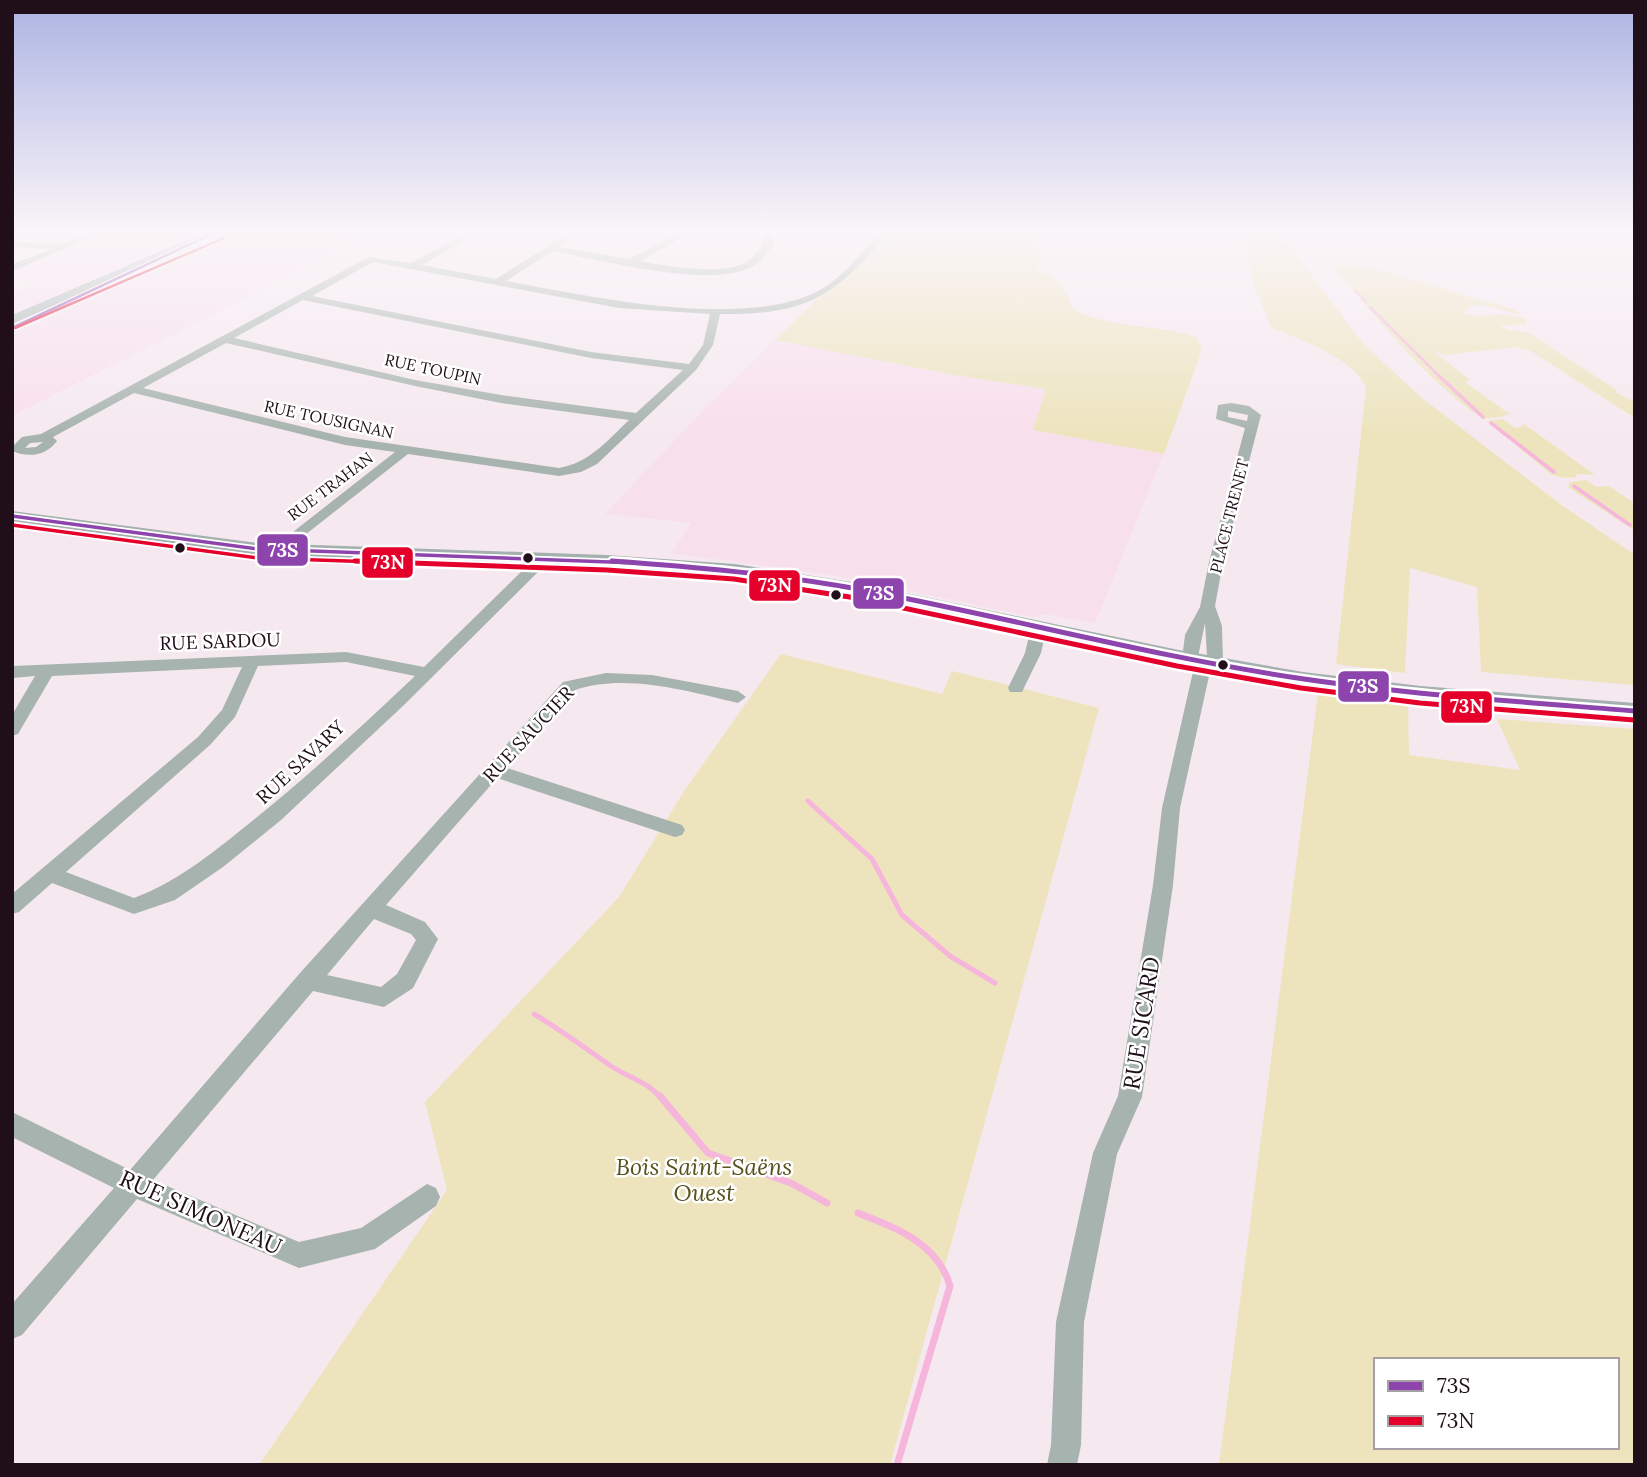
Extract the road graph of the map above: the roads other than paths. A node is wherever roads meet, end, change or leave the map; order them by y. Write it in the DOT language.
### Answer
graph roads {
  1 [pos="71,299"];
  2 [pos="298,299"];
  3 [pos="312,299"];
  4 [pos="587,299"];
  5 [pos="807,299"];
  6 [pos="716,310"];
  7 [pos="13,326"];
  8 [pos="224,339"];
  9 [pos="692,368"];
  10 [pos="132,388"];
  11 [pos="638,416"];
  12 [pos="1252,426"];
  13 [pos="44,437"];
  14 [pos="404,451"];
  15 [pos="12,516"];
  16 [pos="276,550"];
  17 [pos="540,558"];
  18 [pos="1208,607"];
  19 [pos="1039,627"];
  20 [pos="253,660"];
  21 [pos="1203,661"];
  22 [pos="48,669"];
  23 [pos="12,672"];
  24 [pos="427,673"];
  25 [pos="1016,688"];
  26 [pos="738,697"];
  27 [pos="1635,711"];
  28 [pos="12,730"];
  29 [pos="493,770"];
  30 [pos="675,830"];
  31 [pos="50,873"];
  32 [pos="12,906"];
  33 [pos="371,908"];
  34 [pos="308,980"];
  35 [pos="12,1124"];
  36 [pos="134,1185"];
  37 [pos="427,1197"];
  38 [pos="12,1325"];
  39 [pos="1062,1465"];
  1 -- 7 [label="street"];
  2 -- 8 [label="street"];
  3 -- 9 [label="street"];
  4 -- 6 [label="street"];
  5 -- 6 [label="street"];
  6 -- 9 [label="street, RUE TOUSIGNAN"];
  8 -- 10 [label="street"];
  8 -- 11 [label="street, RUE TOUPIN"];
  9 -- 11 [label="street, RUE TOUSIGNAN"];
  10 -- 13 [label="street"];
  10 -- 14 [label="street, RUE TOUSIGNAN"];
  11 -- 14 [label="street, RUE TOUSIGNAN"];
  12 -- 18 [label="street, PLACE TRENET"];
  14 -- 16 [label="street, RUE TRAHAN"];
  15 -- 16 [label="street"];
  16 -- 17 [label="street"];
  17 -- 19 [label="street"];
  17 -- 24 [label="street, RUE SAVARY"];
  18 -- 21 [label="street, PLACE TRENET"];
  18 -- 21 [label="street, PLACE TRENET"];
  19 -- 21 [label="street"];
  19 -- 25 [label="street"];
  20 -- 22 [label="street, RUE SARDOU"];
  20 -- 24 [label="street, RUE SARDOU"];
  20 -- 31 [label="street"];
  21 -- 27 [label="street"];
  21 -- 39 [label="street, RUE SICARD"];
  22 -- 23 [label="street, RUE SARDOU"];
  22 -- 28 [label="street"];
  24 -- 31 [label="street, RUE SAVARY"];
  26 -- 29 [label="street, RUE SAUCIER"];
  29 -- 30 [label="street"];
  29 -- 33 [label="street, RUE SAUCIER"];
  31 -- 32 [label="street"];
  33 -- 34 [label="street, RUE SAUCIER"];
  33 -- 34 [label="street"];
  34 -- 36 [label="street, RUE SAUCIER"];
  35 -- 36 [label="street, RUE SIMONEAU"];
  36 -- 37 [label="street, RUE SIMONEAU"];
  36 -- 38 [label="street, RUE SAUCIER"];
}
